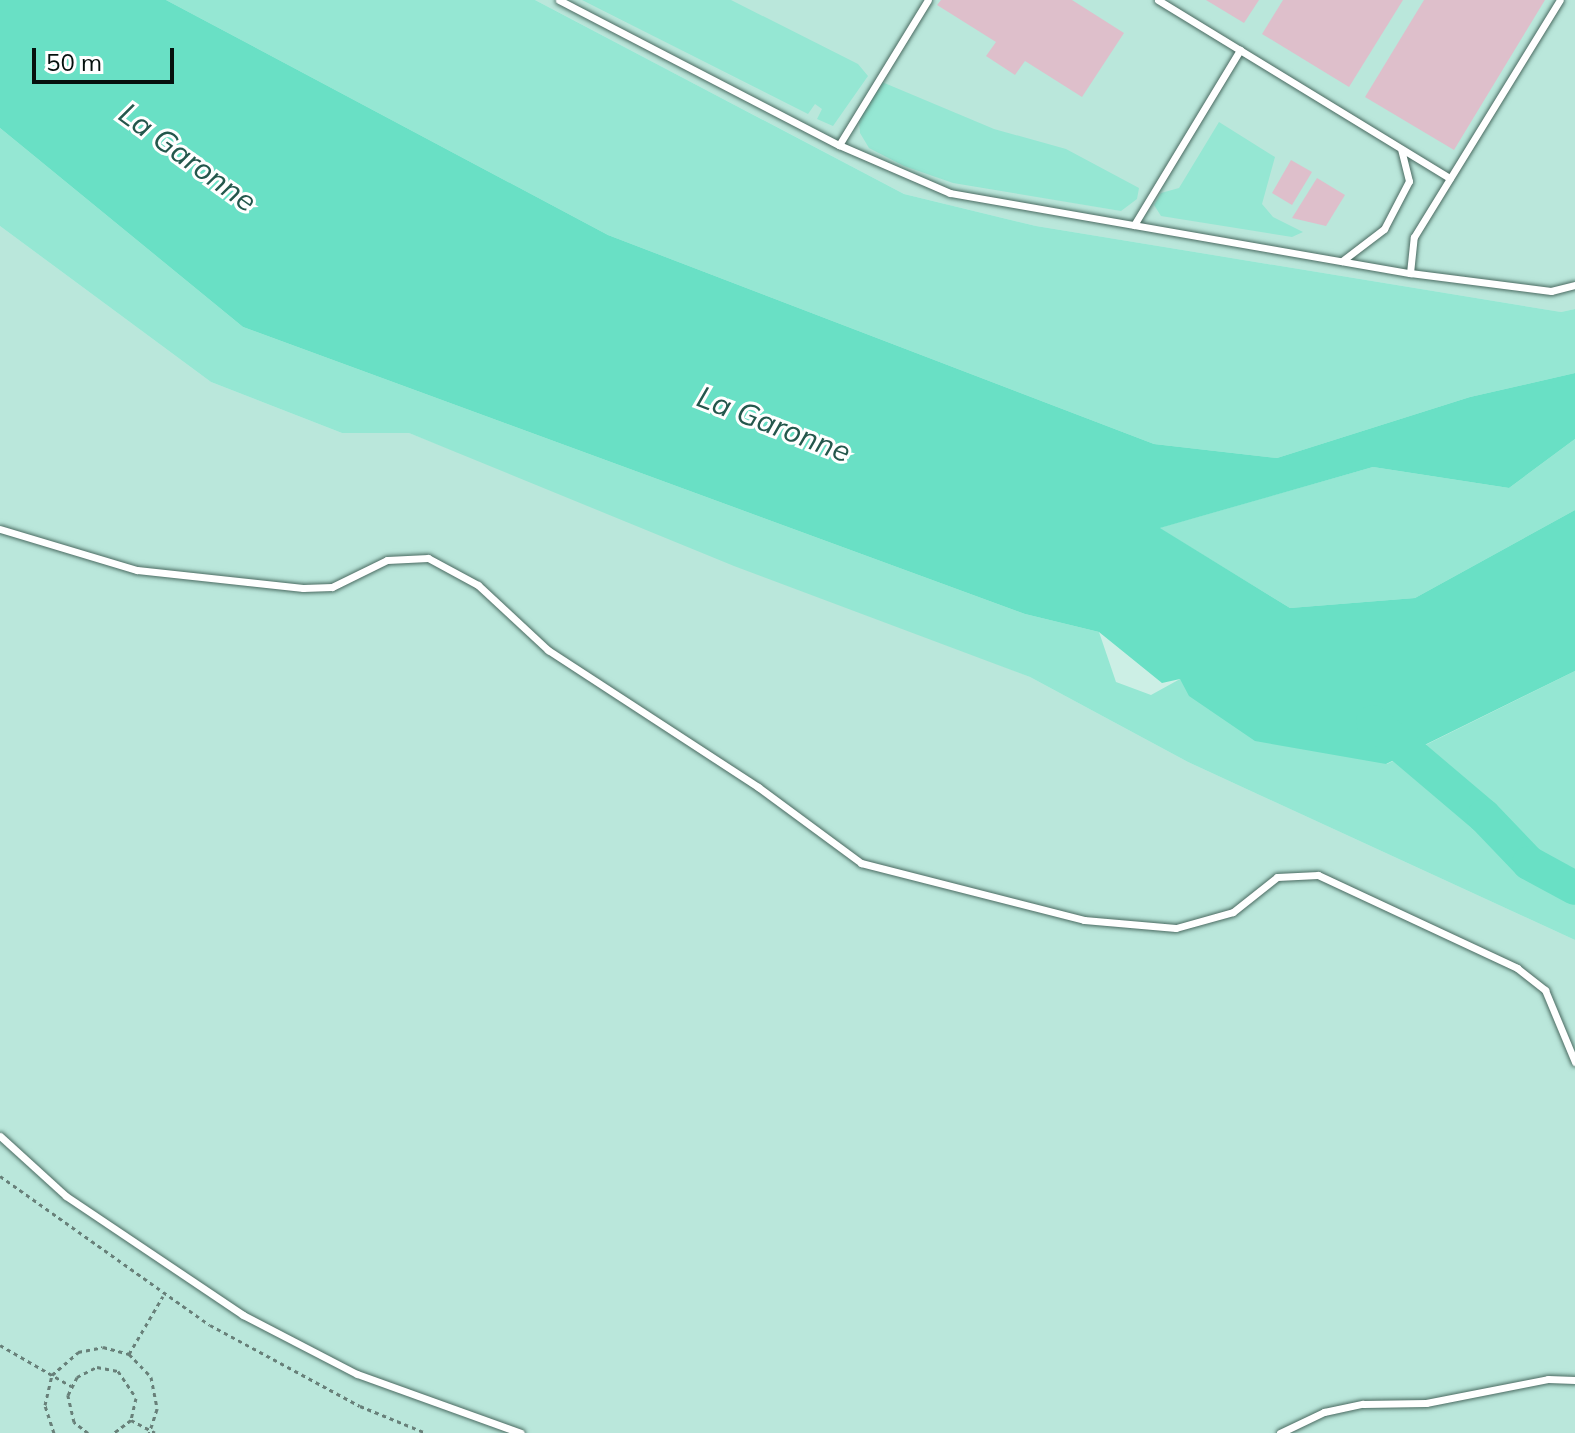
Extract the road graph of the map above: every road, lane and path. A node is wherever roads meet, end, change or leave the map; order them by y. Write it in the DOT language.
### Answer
graph roads {
  1 [pos="559,0"];
  2 [pos="928,0"];
  3 [pos="1158,0"];
  4 [pos="1560,0"];
  5 [pos="1240,50"];
  6 [pos="839,145"];
  7 [pos="1401,149"];
  8 [pos="1450,178"];
  9 [pos="1134,225"];
  10 [pos="1342,261"];
  11 [pos="1410,273"];
  12 [pos="1575,285"];
  13 [pos="0,529"];
  14 [pos="1575,1062"];
  15 [pos="0,1136"];
  16 [pos="0,1176"];
  17 [pos="163,1296"];
  18 [pos="0,1345"];
  19 [pos="129,1354"];
  20 [pos="52,1375"];
  21 [pos="1575,1380"];
  22 [pos="71,1386"];
  23 [pos="131,1420"];
  24 [pos="415,1431"];
  25 [pos="152,1432"];
  26 [pos="54,1433"];
  27 [pos="88,1433"];
  28 [pos="114,1433"];
  29 [pos="426,1433"];
  30 [pos="521,1433"];
  31 [pos="1280,1433"];
  1 -- 6 [label="lane"];
  2 -- 6 [label="lane"];
  3 -- 5 [label="lane"];
  4 -- 8 [label="lane"];
  5 -- 7 [label="lane"];
  5 -- 9 [label="lane"];
  6 -- 9 [label="lane"];
  7 -- 8 [label="lane"];
  7 -- 10 [label="lane"];
  8 -- 11 [label="lane"];
  9 -- 10 [label="lane"];
  10 -- 11 [label="lane"];
  11 -- 12 [label="lane"];
  13 -- 14 [label="lane"];
  15 -- 30 [label="lane"];
  16 -- 17 [label="path"];
  17 -- 19 [label="path"];
  17 -- 24 [label="path"];
  18 -- 20 [label="path"];
  19 -- 20 [label="path"];
  19 -- 25 [label="path"];
  20 -- 22 [label="path"];
  20 -- 26 [label="path"];
  21 -- 31 [label="lane"];
  22 -- 23 [label="path"];
  22 -- 27 [label="path"];
  23 -- 25 [label="path"];
  23 -- 28 [label="path"];
  24 -- 29 [label="path"];
}
